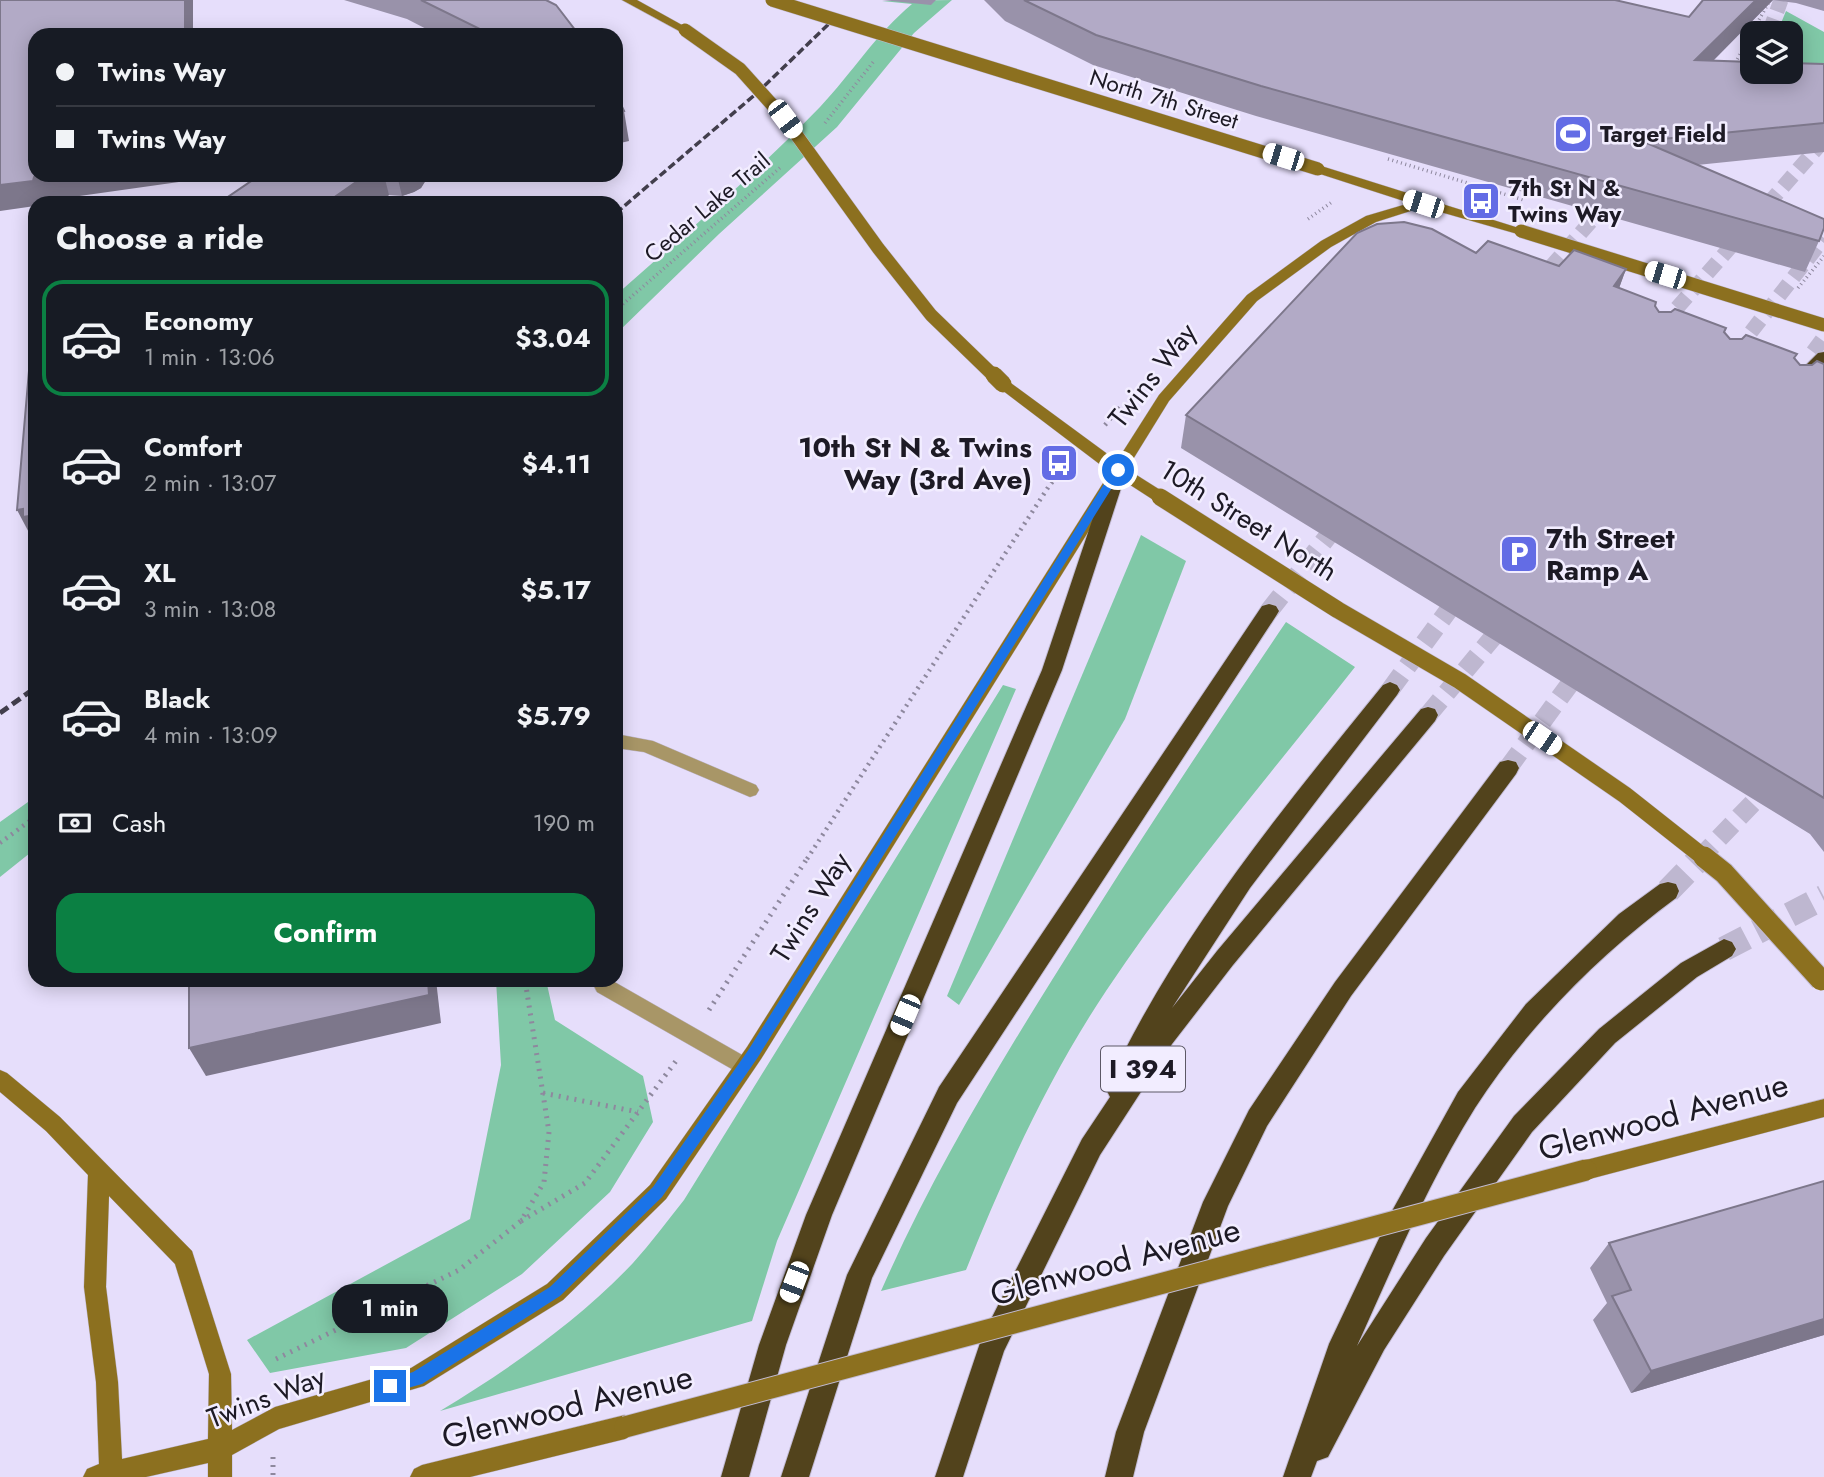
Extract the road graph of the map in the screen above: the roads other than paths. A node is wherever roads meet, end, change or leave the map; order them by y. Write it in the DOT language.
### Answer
graph roads {
  1 [pos="628,0"];
  2 [pos="772,0"];
  3 [pos="1423,204"];
  4 [pos="1824,325"];
  5 [pos="1818,354"];
  6 [pos="1790,391"];
  7 [pos="1118,470"];
  8 [pos="1269,611"];
  9 [pos="1390,690"];
  10 [pos="1428,715"];
  11 [pos="623,742"];
  12 [pos="1508,768"];
  13 [pos="750,790"];
  14 [pos="1668,891"];
  15 [pos="1724,949"];
  16 [pos="1823,982"];
  17 [pos="606,987"];
  18 [pos="744,1066"];
  19 [pos="0,1079"];
  20 [pos="1824,1108"];
  21 [pos="1091,1147"];
  22 [pos="99,1173"];
  23 [pos="221,1448"];
  24 [pos="106,1476"];
  25 [pos="220,1477"];
  26 [pos="422,1477"];
  27 [pos="735,1477"];
  28 [pos="795,1477"];
  29 [pos="949,1477"];
  30 [pos="1119,1477"];
  31 [pos="1297,1477"];
  32 [pos="1303,1477"];
  1 -- 7 [label="main road, 10th Street North, bridge"];
  2 -- 3 [label="main road, North 7th Street, bridge"];
  3 -- 4 [label="main road, North 7th Street, bridge"];
  3 -- 7 [label="main road, Twins Way"];
  5 -- 6 [label="highway"];
  7 -- 16 [label="main road, 10th Street North, bridge"];
  7 -- 18 [label="main road, Twins Way"];
  7 -- 27 [label="highway"];
  8 -- 28 [label="highway"];
  9 -- 21 [label="highway"];
  10 -- 21 [label="highway, I 394"];
  11 -- 13 [label="lane"];
  12 -- 30 [label="highway"];
  14 -- 31 [label="highway"];
  15 -- 32 [label="highway"];
  17 -- 18 [label="lane"];
  18 -- 23 [label="main road, Twins Way"];
  19 -- 22 [label="main road"];
  20 -- 26 [label="main road, Glenwood Avenue, bridge"];
  21 -- 29 [label="highway, I 394"];
  22 -- 23 [label="main road"];
  22 -- 24 [label="main road"];
  23 -- 24 [label="main road, Twins Way"];
  23 -- 25 [label="main road"];
}
